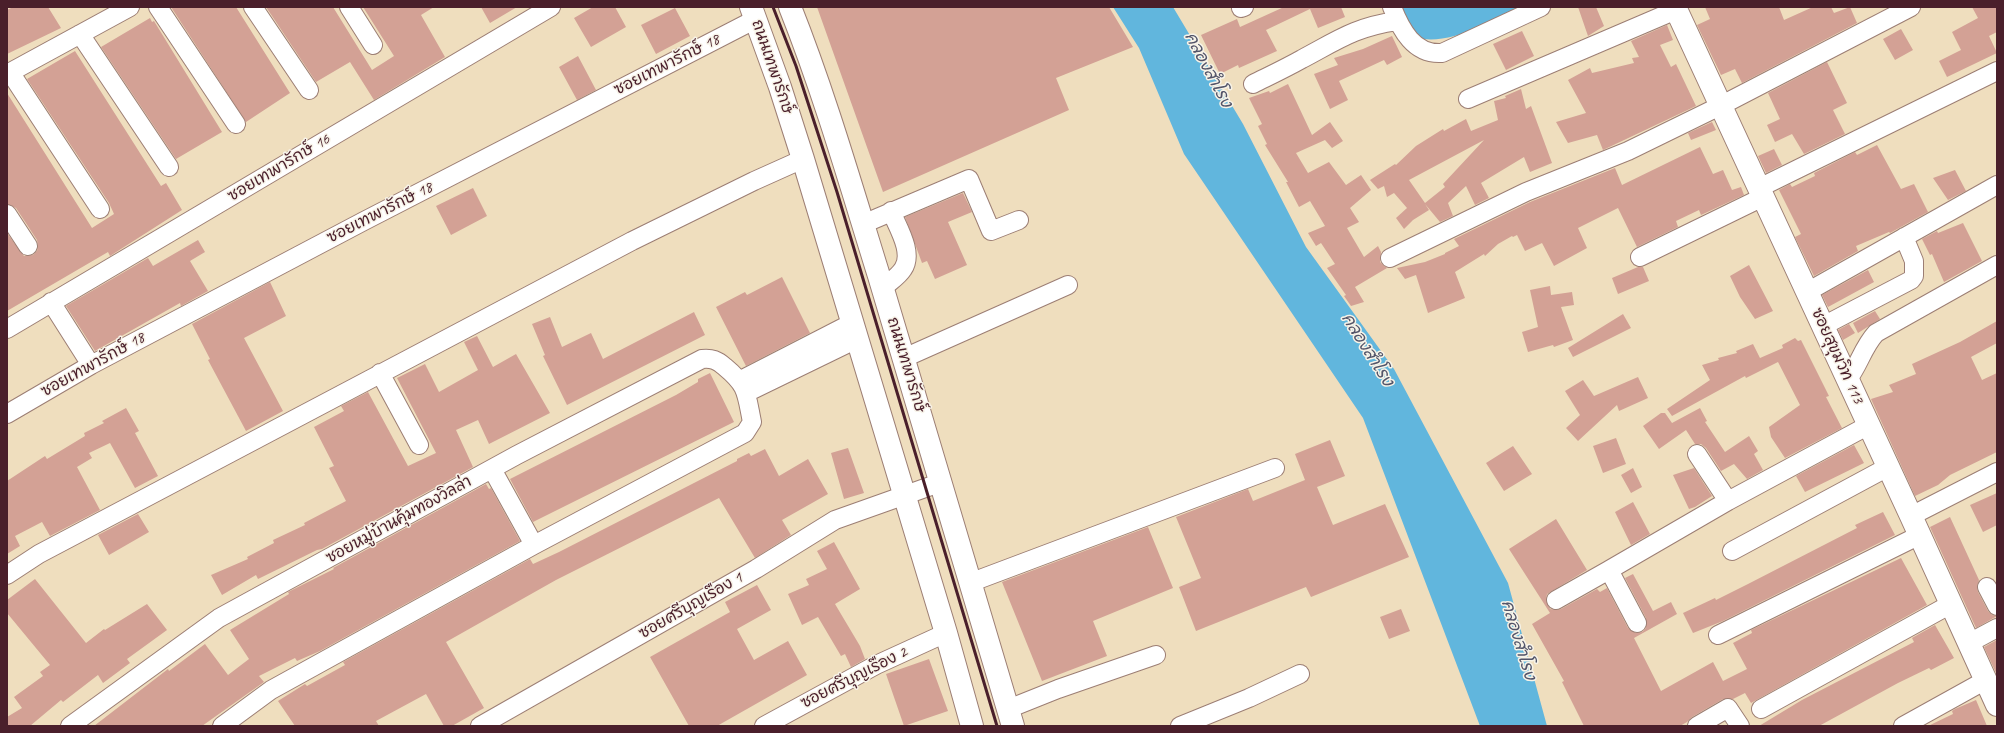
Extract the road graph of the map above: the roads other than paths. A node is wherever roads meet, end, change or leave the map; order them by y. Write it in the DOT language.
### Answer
graph roads {
  1 [pos="130,7"];
  2 [pos="158,7"];
  3 [pos="253,7"];
  4 [pos="349,7"];
  5 [pos="551,7"];
  6 [pos="790,7"];
  7 [pos="1541,7"];
  8 [pos="1911,7"];
  9 [pos="1676,8"];
  10 [pos="753,13"];
  11 [pos="1395,14"];
  12 [pos="80,34"];
  13 [pos="373,45"];
  14 [pos="1997,71"];
  15 [pos="8,73"];
  16 [pos="1252,84"];
  17 [pos="309,90"];
  18 [pos="1468,99"];
  19 [pos="1720,106"];
  20 [pos="236,124"];
  21 [pos="803,159"];
  22 [pos="169,167"];
  23 [pos="1997,184"];
  24 [pos="1761,193"];
  25 [pos="100,209"];
  26 [pos="891,211"];
  27 [pos="7,214"];
  28 [pos="1019,220"];
  29 [pos="863,224"];
  30 [pos="1904,238"];
  31 [pos="28,246"];
  32 [pos="1640,257"];
  33 [pos="1390,258"];
  34 [pos="1997,265"];
  35 [pos="1068,285"];
  36 [pos="882,288"];
  37 [pos="1807,292"];
  38 [pos="51,302"];
  39 [pos="1823,326"];
  40 [pos="7,329"];
  41 [pos="854,331"];
  42 [pos="904,358"];
  43 [pos="91,365"];
  44 [pos="380,373"];
  45 [pos="1848,379"];
  46 [pos="743,386"];
  47 [pos="7,414"];
  48 [pos="1869,425"];
  49 [pos="419,445"];
  50 [pos="1697,454"];
  51 [pos="1888,467"];
  52 [pos="1275,468"];
  53 [pos="492,469"];
  54 [pos="1997,472"];
  55 [pos="942,482"];
  56 [pos="905,495"];
  57 [pos="1728,501"];
  58 [pos="1916,526"];
  59 [pos="534,544"];
  60 [pos="1732,551"];
  61 [pos="1609,570"];
  62 [pos="7,575"];
  63 [pos="972,582"];
  64 [pos="1987,587"];
  65 [pos="1556,600"];
  66 [pos="1951,604"];
  67 [pos="1997,606"];
  68 [pos="1637,623"];
  69 [pos="1997,628"];
  70 [pos="946,633"];
  71 [pos="1718,635"];
  72 [pos="1969,642"];
  73 [pos="1156,655"];
  74 [pos="1300,674"];
  75 [pos="1993,694"];
  76 [pos="1761,709"];
  77 [pos="1010,717"];
  78 [pos="70,726"];
  79 [pos="222,726"];
  80 [pos="480,726"];
  81 [pos="764,726"];
  82 [pos="972,726"];
  83 [pos="1180,726"];
  84 [pos="1697,726"];
  85 [pos="1740,726"];
  86 [pos="1903,726"];
  1 -- 12 [label="street"];
  2 -- 20 [label="street"];
  3 -- 17 [label="street"];
  4 -- 13 [label="street"];
  5 -- 38 [label="street, ซอยเทพารักษ์ 16"];
  6 -- 29 [label="main road, ถนนเทพารักษ์"];
  7 -- 11 [label="street"];
  8 -- 19 [label="street"];
  9 -- 18 [label="street"];
  9 -- 19 [label="main road, ซอยสุขุมวิท 113"];
  10 -- 21 [label="main road, ถนนเทพารักษ์"];
  10 -- 43 [label="street, ซอยเทพารักษ์ 18"];
  11 -- 16 [label="street"];
  12 -- 15 [label="street"];
  12 -- 22 [label="street"];
  14 -- 24 [label="street"];
  15 -- 25 [label="street"];
  19 -- 24 [label="main road, ซอยสุขุมวิท 113"];
  19 -- 33 [label="street"];
  21 -- 41 [label="main road, ถนนเทพารักษ์"];
  21 -- 44 [label="street"];
  23 -- 30 [label="street"];
  24 -- 32 [label="street"];
  24 -- 37 [label="main road, ซอยสุขุมวิท 113"];
  26 -- 28 [label="street"];
  26 -- 29 [label="street"];
  26 -- 36 [label="street"];
  27 -- 31 [label="street"];
  29 -- 36 [label="main road, ถนนเทพารักษ์"];
  30 -- 37 [label="street"];
  30 -- 39 [label="street"];
  34 -- 45 [label="street"];
  35 -- 42 [label="street"];
  36 -- 42 [label="main road, ถนนเทพารักษ์"];
  37 -- 39 [label="main road, ซอยสุขุมวิท 113"];
  38 -- 40 [label="street, ซอยเทพารักษ์ 16"];
  38 -- 43 [label="street"];
  39 -- 45 [label="main road, ซอยสุขุมวิท 113"];
  41 -- 46 [label="street"];
  41 -- 56 [label="main road, ถนนเทพารักษ์"];
  42 -- 55 [label="main road, ถนนเทพารักษ์"];
  43 -- 47 [label="street, ซอยเทพารักษ์ 18"];
  44 -- 49 [label="street"];
  44 -- 62 [label="street"];
  45 -- 48 [label="main road, ซอยสุขุมวิท 113"];
  46 -- 53 [label="street, ซอยหมู่บ้านคุ้มทองวิลล่า"];
  46 -- 59 [label="street"];
  48 -- 51 [label="main road, ซอยสุขุมวิท 113"];
  48 -- 57 [label="street"];
  50 -- 57 [label="street"];
  51 -- 58 [label="main road, ซอยสุขุมวิท 113"];
  51 -- 60 [label="street"];
  52 -- 63 [label="street"];
  53 -- 59 [label="street"];
  53 -- 78 [label="street, ซอยหมู่บ้านคุ้มทองวิลล่า"];
  54 -- 58 [label="street"];
  55 -- 56 [label="street, ซอยศรีบุญเรือง 1"];
  55 -- 63 [label="main road, ถนนเทพารักษ์"];
  56 -- 70 [label="main road, ถนนเทพารักษ์"];
  56 -- 80 [label="street, ซอยศรีบุญเรือง 1"];
  57 -- 61 [label="street"];
  58 -- 66 [label="main road, ซอยสุขุมวิท 113"];
  58 -- 71 [label="street"];
  59 -- 79 [label="street"];
  61 -- 65 [label="street"];
  61 -- 68 [label="street"];
  63 -- 77 [label="main road, ถนนเทพารักษ์"];
  64 -- 67 [label="street"];
  66 -- 72 [label="main road, ซอยสุขุมวิท 113"];
  66 -- 76 [label="street"];
  69 -- 72 [label="street"];
  70 -- 81 [label="street, ซอยศรีบุญเรือง 2"];
  70 -- 82 [label="main road, ถนนเทพารักษ์"];
  72 -- 75 [label="main road, ซอยสุขุมวิท 113"];
  73 -- 77 [label="street"];
  74 -- 83 [label="street"];
  75 -- 86 [label="street"];
  84 -- 85 [label="street"];
}
